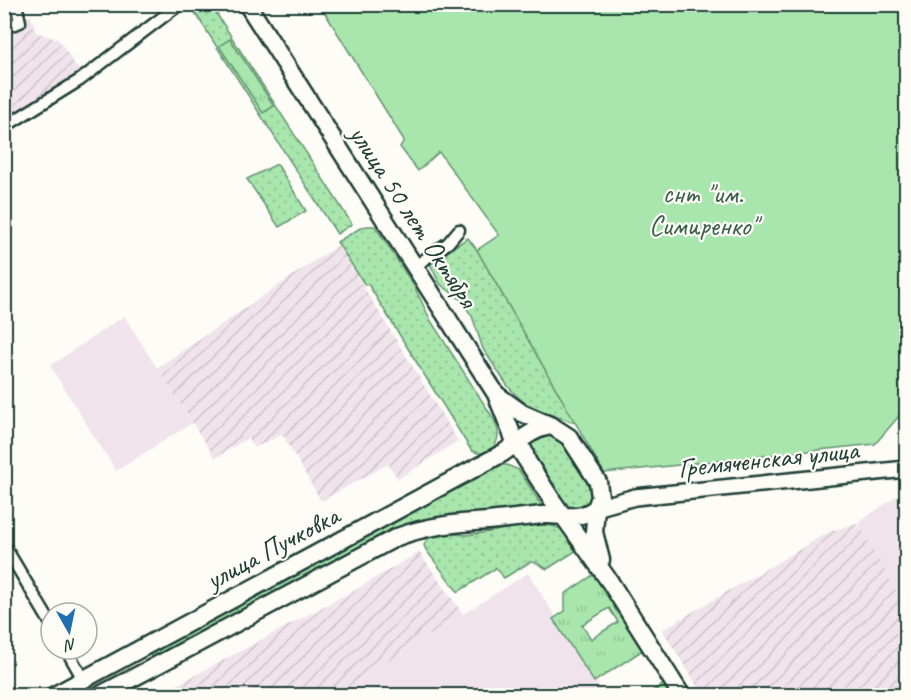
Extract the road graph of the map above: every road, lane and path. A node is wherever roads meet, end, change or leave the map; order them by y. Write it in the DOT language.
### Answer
graph roads {
  1 [pos="16,4"];
  2 [pos="180,4"];
  3 [pos="247,4"];
  4 [pos="4,28"];
  5 [pos="4,127"];
  6 [pos="459,230"];
  7 [pos="414,267"];
  8 [pos="496,394"];
  9 [pos="552,426"];
  10 [pos="531,432"];
  11 [pos="516,444"];
  12 [pos="527,461"];
  13 [pos="906,469"];
  14 [pos="598,482"];
  15 [pos="635,497"];
  16 [pos="596,508"];
  17 [pos="562,515"];
  18 [pos="4,545"];
  19 [pos="610,582"];
  20 [pos="39,604"];
  21 [pos="137,650"];
  22 [pos="73,661"];
  23 [pos="148,670"];
  24 [pos="83,679"];
  25 [pos="53,696"];
  26 [pos="98,696"];
  27 [pos="682,696"];
  1 -- 4 [label="street"];
  2 -- 5 [label="street"];
  3 -- 7 [label="main road, улица 50 лет Октября"];
  6 -- 7 [label="street"];
  7 -- 8 [label="main road, улица 50 лет Октября"];
  8 -- 9 [label="main road"];
  8 -- 11 [label="main road, улица 50 лет Октября"];
  9 -- 10 [label="main road"];
  9 -- 14 [label="main road"];
  10 -- 11 [label="main road, улица Пучковка"];
  10 -- 12 [label="main road"];
  11 -- 12 [label="main road, улица 50 лет Октября"];
  11 -- 21 [label="main road, улица Пучковка"];
  12 -- 17 [label="main road, улица 50 лет Октября"];
  13 -- 15 [label="main road, Гремяченская улица"];
  14 -- 15 [label="main road"];
  14 -- 16 [label="main road"];
  15 -- 16 [label="main road"];
  16 -- 17 [label="main road, улица Пучковка"];
  16 -- 19 [label="main road"];
  17 -- 19 [label="main road"];
  17 -- 23 [label="main road, улица Пучковка"];
  18 -- 20 [label="street"];
  19 -- 27 [label="main road"];
  21 -- 23 [label="main road"];
  21 -- 24 [label="main road, улица Пучковка"];
  22 -- 24 [label="street"];
  23 -- 26 [label="main road, улица Пучковка"];
  24 -- 25 [label="main road, улица Пучковка"];
}
